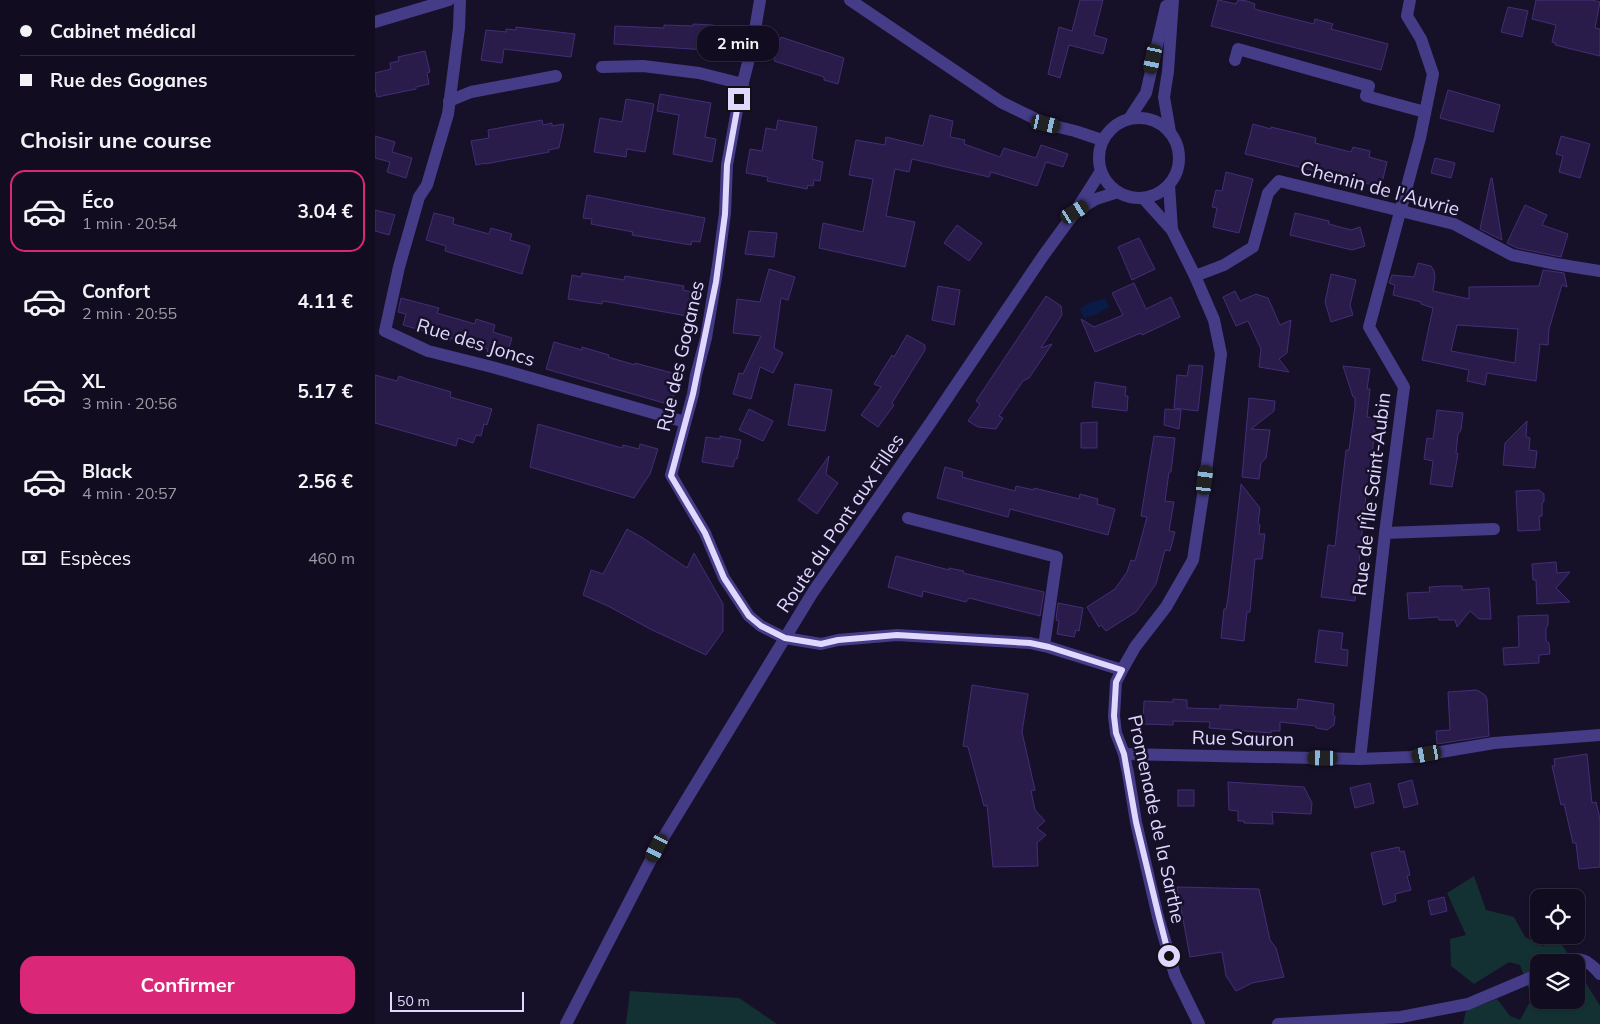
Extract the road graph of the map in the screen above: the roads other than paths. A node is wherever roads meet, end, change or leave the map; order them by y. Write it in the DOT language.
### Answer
graph roads {
  1 [pos="449,0"];
  2 [pos="460,0"];
  3 [pos="760,0"];
  4 [pos="850,0"];
  5 [pos="1168,0"];
  6 [pos="1173,0"];
  7 [pos="1411,0"];
  8 [pos="375,22"];
  9 [pos="1235,60"];
  10 [pos="602,67"];
  11 [pos="556,76"];
  12 [pos="743,84"];
  13 [pos="449,101"];
  14 [pos="1425,112"];
  15 [pos="1129,119"];
  16 [pos="1170,132"];
  17 [pos="1102,140"];
  18 [pos="1101,171"];
  19 [pos="1169,185"];
  20 [pos="1118,192"];
  21 [pos="1143,198"];
  22 [pos="1400,210"];
  23 [pos="1075,212"];
  24 [pos="1172,230"];
  25 [pos="1600,271"];
  26 [pos="1195,276"];
  27 [pos="685,422"];
  28 [pos="908,518"];
  29 [pos="1494,528"];
  30 [pos="1385,533"];
  31 [pos="785,638"];
  32 [pos="1044,646"];
  33 [pos="1122,670"];
  34 [pos="1600,735"];
  35 [pos="1124,754"];
  36 [pos="1360,759"];
  37 [pos="1585,960"];
  38 [pos="1600,974"];
  39 [pos="1530,978"];
  40 [pos="566,1024"];
  41 [pos="1199,1024"];
  42 [pos="1278,1024"];
  1 -- 8 [label="street"];
  2 -- 13 [label="street, Rue des Joncs"];
  3 -- 12 [label="street, Rue des Goganes"];
  4 -- 17 [label="street"];
  5 -- 15 [label="street"];
  6 -- 16 [label="street"];
  7 -- 14 [label="street, Rue de l'Île Saint-Aubin"];
  9 -- 14 [label="street"];
  10 -- 12 [label="street"];
  11 -- 13 [label="street"];
  12 -- 27 [label="street, Rue des Goganes"];
  13 -- 27 [label="street, Rue des Joncs"];
  14 -- 22 [label="street, Rue de l'Île Saint-Aubin"];
  15 -- 16 [label="street"];
  15 -- 17 [label="street"];
  16 -- 19 [label="street"];
  17 -- 18 [label="street"];
  18 -- 20 [label="street"];
  18 -- 23 [label="street, Route du Pont aux Filles"];
  19 -- 21 [label="street"];
  19 -- 24 [label="street, Promenade de la Sarthe"];
  20 -- 21 [label="street"];
  20 -- 23 [label="street, Route du Pont aux Filles"];
  21 -- 24 [label="street, Promenade de la Sarthe"];
  22 -- 25 [label="street, Chemin de l'Auvrie"];
  22 -- 26 [label="street, Chemin de l'Auvrie"];
  22 -- 30 [label="street, Rue de l'Île Saint-Aubin"];
  23 -- 31 [label="street, Route du Pont aux Filles"];
  24 -- 26 [label="street, Promenade de la Sarthe"];
  26 -- 33 [label="street, Promenade de la Sarthe"];
  27 -- 31 [label="street, Rue des Goganes"];
  28 -- 32 [label="street"];
  29 -- 30 [label="street"];
  30 -- 36 [label="street, Rue de l'Île Saint-Aubin"];
  31 -- 32 [label="street"];
  31 -- 40 [label="street, Route du Pont aux Filles"];
  32 -- 33 [label="street"];
  33 -- 35 [label="street, Promenade de la Sarthe"];
  34 -- 36 [label="street, Rue Sauron"];
  35 -- 36 [label="street, Rue Sauron"];
  35 -- 41 [label="street, Promenade de la Sarthe"];
  37 -- 38 [label="street"];
  39 -- 42 [label="street"];
}
